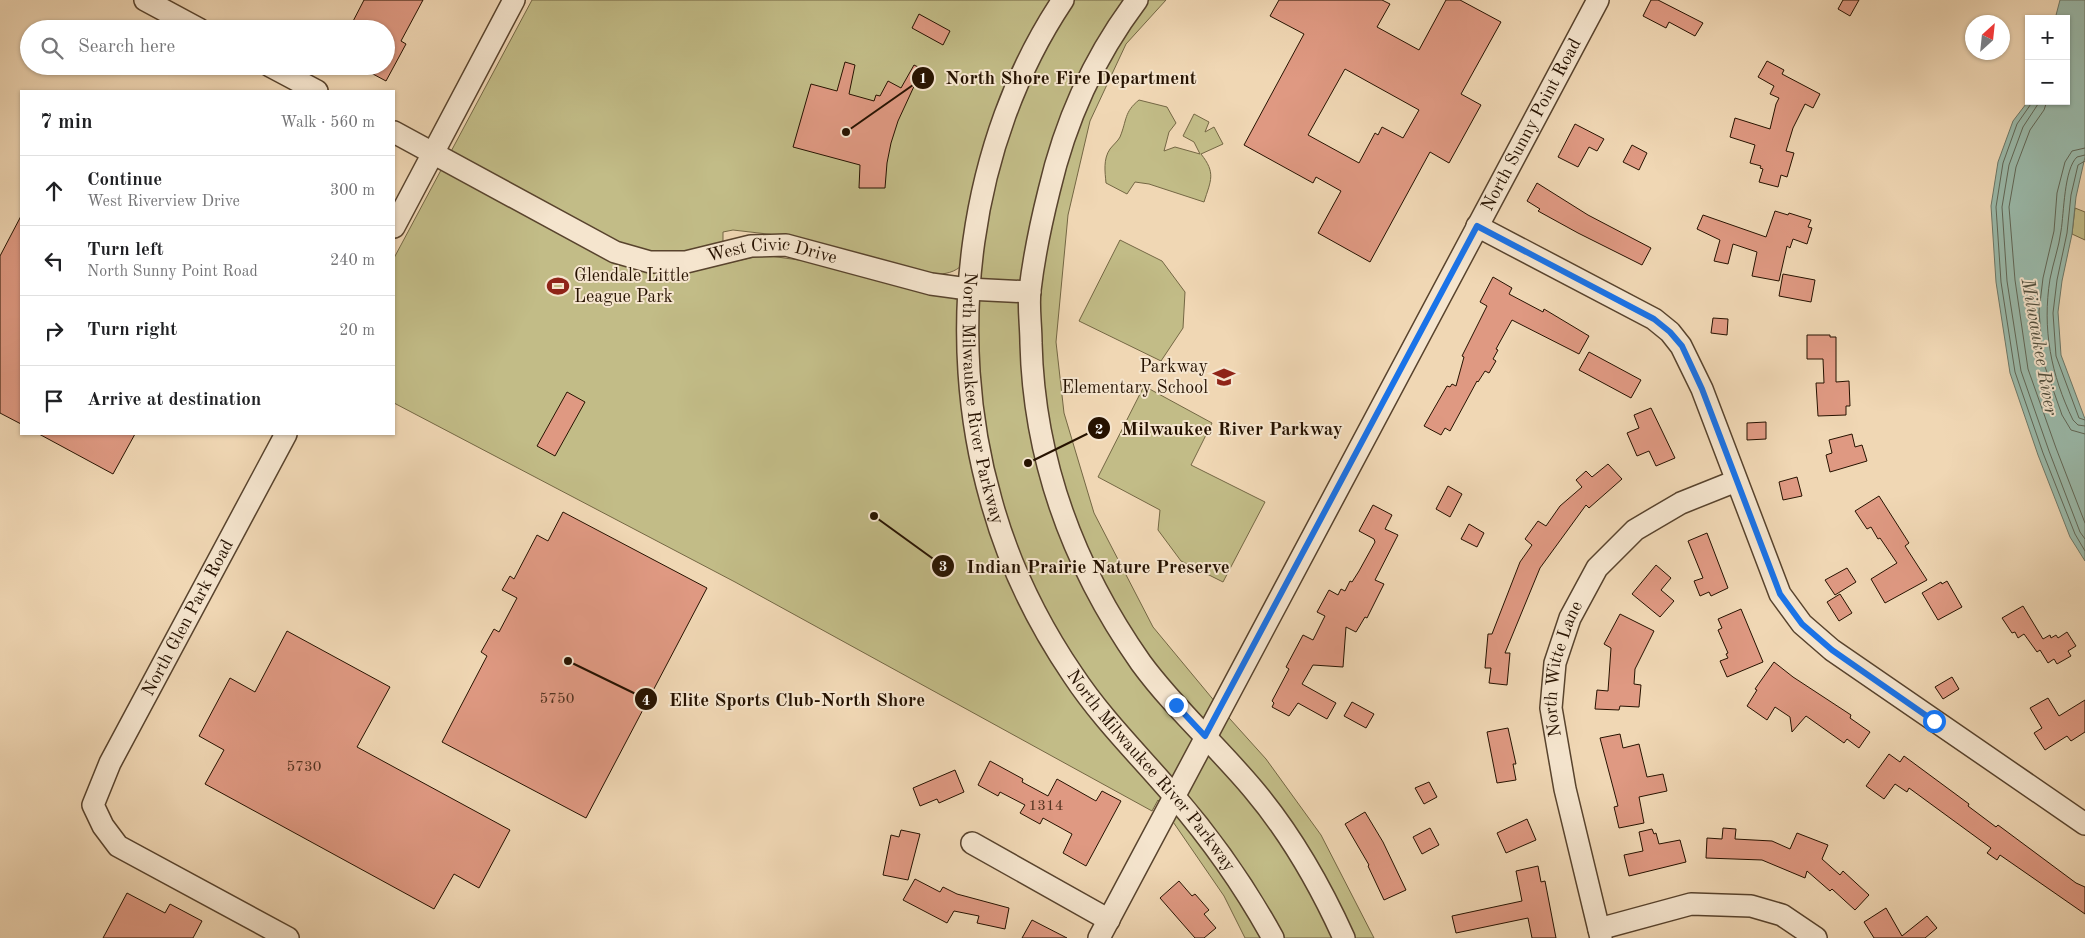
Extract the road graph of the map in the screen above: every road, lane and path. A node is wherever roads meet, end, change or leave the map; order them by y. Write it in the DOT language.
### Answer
graph roads {
  1 [pos="145,0"];
  2 [pos="514,0"];
  3 [pos="1063,0"];
  4 [pos="1136,0"];
  5 [pos="1598,0"];
  6 [pos="183,20"];
  7 [pos="287,75"];
  8 [pos="315,90"];
  9 [pos="395,133"];
  10 [pos="432,152"];
  11 [pos="395,225"];
  12 [pos="1477,226"];
  13 [pos="968,289"];
  14 [pos="1030,292"];
  15 [pos="285,435"];
  16 [pos="1736,481"];
  17 [pos="1205,736"];
  18 [pos="1174,796"];
  19 [pos="2085,824"];
  20 [pos="972,843"];
  21 [pos="1104,929"];
  22 [pos="1600,934"];
  23 [pos="288,938"];
  24 [pos="1273,938"];
  25 [pos="1344,938"];
  26 [pos="1816,938"];
  1 -- 6 [label="street"];
  2 -- 10 [label="street"];
  3 -- 13 [label="street, North Milwaukee River Parkway"];
  4 -- 14 [label="street"];
  5 -- 12 [label="street, North Sunny Point Road"];
  7 -- 8 [label="street"];
  9 -- 10 [label="street, West Civic Drive"];
  10 -- 11 [label="street"];
  10 -- 13 [label="street, West Civic Drive"];
  12 -- 16 [label="street"];
  12 -- 17 [label="street, North Sunny Point Road"];
  13 -- 14 [label="street, West Civic Drive"];
  13 -- 18 [label="street, North Milwaukee River Parkway"];
  14 -- 17 [label="street"];
  15 -- 23 [label="street, North Glen Park Road"];
  16 -- 19 [label="street"];
  16 -- 22 [label="street, North Witte Lane"];
  17 -- 18 [label="street, North Sunny Point Road"];
  17 -- 25 [label="street"];
  18 -- 21 [label="street, North Sunny Point Road"];
  18 -- 24 [label="street, North Milwaukee River Parkway"];
  20 -- 21 [label="street"];
  22 -- 26 [label="street"];
}
